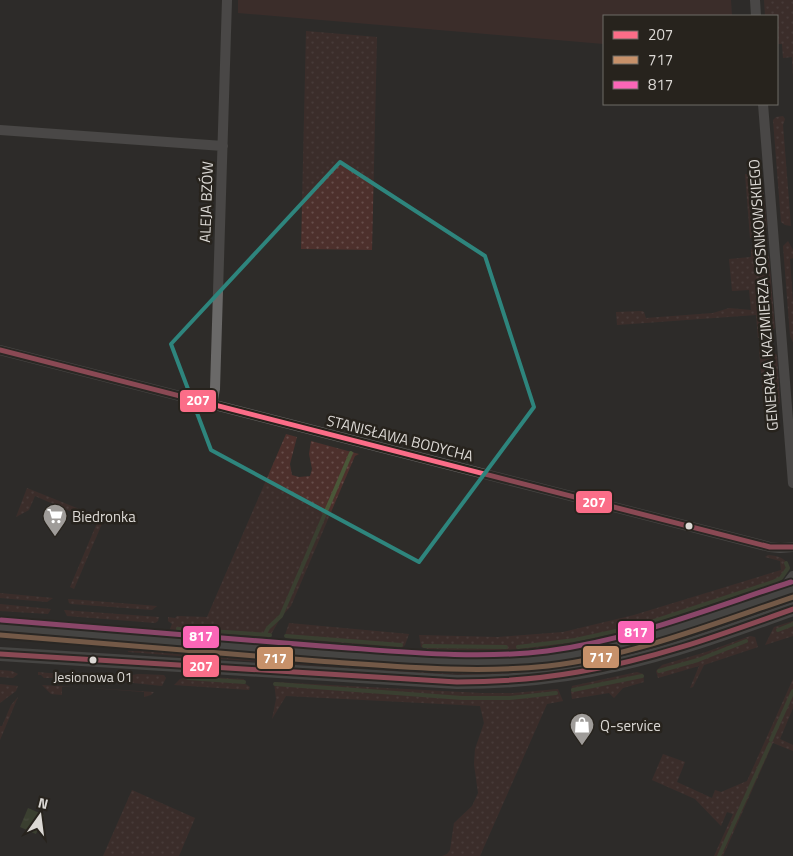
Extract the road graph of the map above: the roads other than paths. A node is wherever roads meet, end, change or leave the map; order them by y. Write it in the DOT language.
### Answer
graph roads {
  1 [pos="227,0"];
  2 [pos="755,0"];
  3 [pos="756,15"];
  4 [pos="763,105"];
  5 [pos="0,130"];
  6 [pos="223,146"];
  7 [pos="0,350"];
  8 [pos="212,405"];
  9 [pos="793,483"];
  10 [pos="793,546"];
  11 [pos="793,576"];
  12 [pos="793,589"];
  13 [pos="778,594"];
  14 [pos="793,609"];
  15 [pos="0,627"];
  16 [pos="0,654"];
  1 -- 6 [label="street, ALEJA BZÓW"];
  2 -- 3 [label="street"];
  4 -- 9 [label="street, GENERAŁA KAZIMIERZA SOSNKOWSKIEGO"];
  5 -- 6 [label="street"];
  6 -- 8 [label="street, ALEJA BZÓW"];
  7 -- 8 [label="street, STANISŁAWA BODYCHA"];
  8 -- 10 [label="street, STANISŁAWA BODYCHA"];
  11 -- 13 [label="street"];
  12 -- 13 [label="main road"];
  13 -- 15 [label="main road"];
  14 -- 16 [label="main road"];
}
